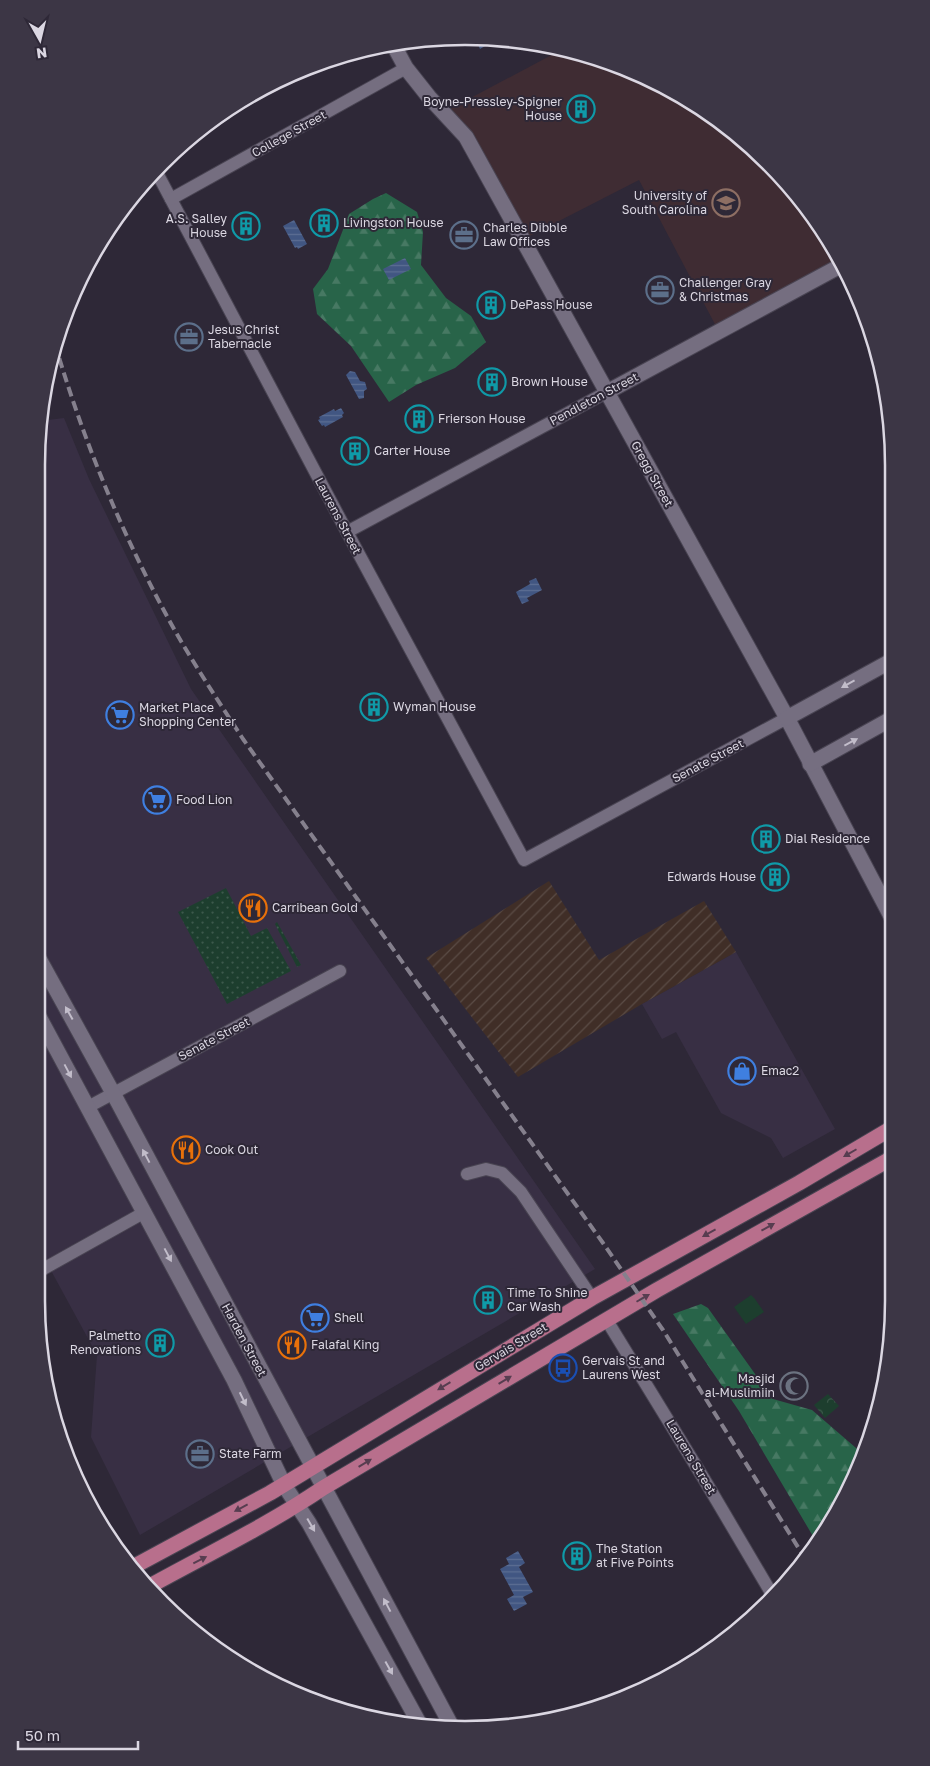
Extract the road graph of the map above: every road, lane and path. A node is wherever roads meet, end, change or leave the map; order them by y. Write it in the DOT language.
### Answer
graph roads {
  1 [pos="397,51"];
  2 [pos="406,68"];
  3 [pos="159,177"];
  4 [pos="171,199"];
  5 [pos="836,268"];
  6 [pos="607,392"];
  7 [pos="347,532"];
  8 [pos="885,664"];
  9 [pos="787,718"];
  10 [pos="885,722"];
  11 [pos="810,764"];
  12 [pos="524,860"];
  13 [pos="885,905"];
  14 [pos="45,969"];
  15 [pos="340,971"];
  16 [pos="45,1029"];
  17 [pos="113,1093"];
  18 [pos="88,1107"];
  19 [pos="885,1132"];
  20 [pos="885,1162"];
  21 [pos="467,1174"];
  22 [pos="145,1212"];
  23 [pos="45,1268"];
  24 [pos="592,1298"];
  25 [pos="606,1320"];
  26 [pos="312,1466"];
  27 [pos="284,1485"];
  28 [pos="323,1488"];
  29 [pos="298,1505"];
  30 [pos="138,1564"];
  31 [pos="154,1584"];
  32 [pos="770,1590"];
  33 [pos="416,1718"];
  34 [pos="449,1720"];
  1 -- 2 [label="main road, Gregg Street"];
  2 -- 4 [label="street, College Street"];
  2 -- 6 [label="main road, Gregg Street"];
  3 -- 4 [label="street, Laurens Street"];
  4 -- 7 [label="street, Laurens Street"];
  5 -- 6 [label="main road, Pendleton Street"];
  6 -- 7 [label="street, Pendleton Street"];
  6 -- 9 [label="main road, Gregg Street"];
  7 -- 12 [label="street, Laurens Street"];
  8 -- 9 [label="main road, Senate Street, one-way"];
  9 -- 11 [label="main road, Gregg Street"];
  9 -- 12 [label="street, Senate Street"];
  11 -- 10 [label="main road, one-way"];
  11 -- 13 [label="main road, Gregg Street"];
  17 -- 14 [label="main road, Harden Street, one-way"];
  15 -- 17 [label="street, Senate Street"];
  16 -- 18 [label="main road, one-way"];
  17 -- 18 [label="street, Senate Street"];
  26 -- 17 [label="main road, Harden Street, one-way"];
  18 -- 22 [label="main road"];
  19 -- 24 [label="main road, Gervais Street, one-way"];
  25 -- 20 [label="main road, Gervais Street, one-way"];
  21 -- 24 [label="street"];
  22 -- 23 [label="street"];
  22 -- 27 [label="main road, one-way"];
  24 -- 26 [label="main road, Gervais Street, one-way"];
  28 -- 25 [label="main road, Gervais Street, one-way"];
  25 -- 32 [label="street, Laurens Street"];
  26 -- 27 [label="main road, Gervais Street"];
  26 -- 28 [label="main road, Harden Street"];
  27 -- 29 [label="main road"];
  27 -- 30 [label="main road, Gervais Street, one-way"];
  28 -- 29 [label="main road, Gervais Street"];
  34 -- 28 [label="main road, Harden Street, one-way"];
  31 -- 29 [label="main road, Gervais Street, one-way"];
  29 -- 33 [label="main road, one-way"];
}
